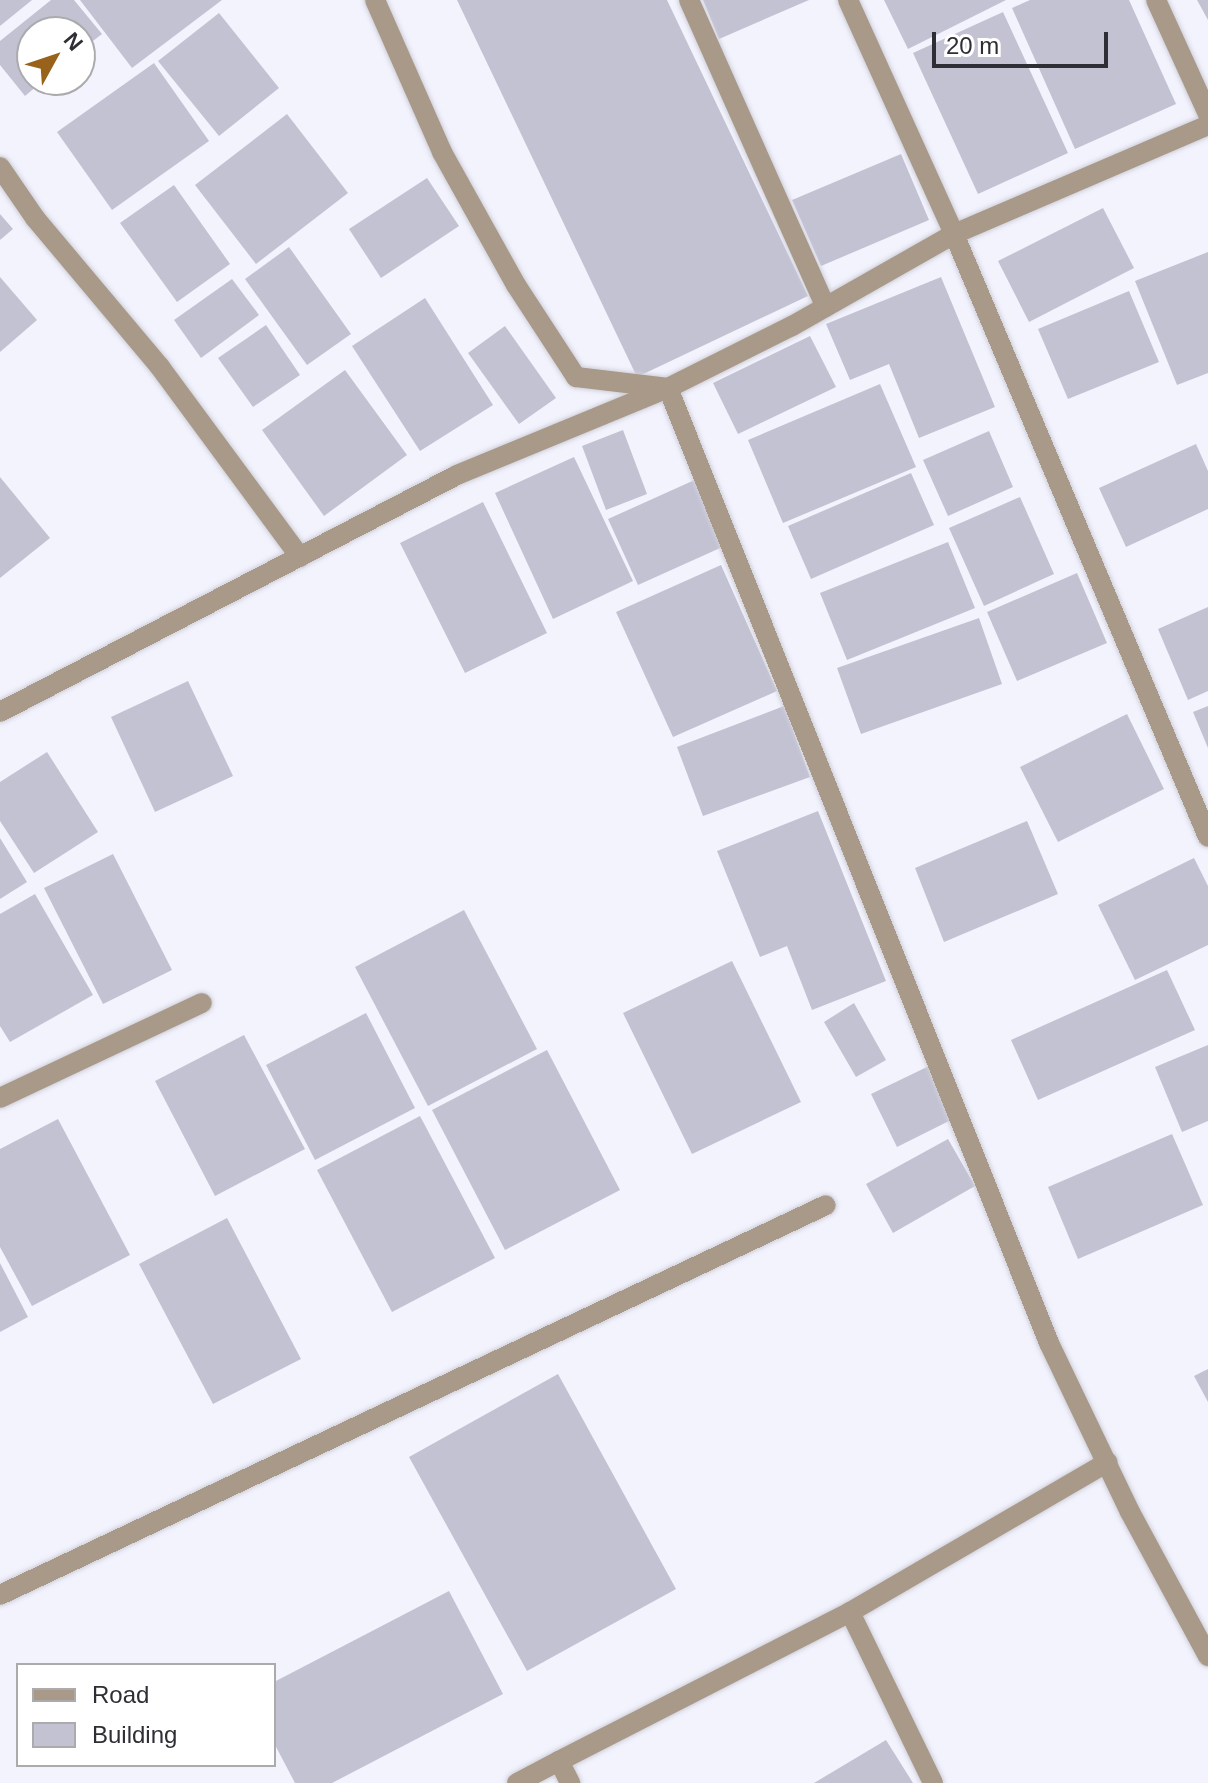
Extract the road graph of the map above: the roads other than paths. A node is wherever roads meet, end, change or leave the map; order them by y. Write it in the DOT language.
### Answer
graph roads {
  1 [pos="375,0"];
  2 [pos="689,0"];
  3 [pos="848,0"];
  4 [pos="1156,0"];
  5 [pos="1208,114"];
  6 [pos="1208,125"];
  7 [pos="0,167"];
  8 [pos="954,234"];
  9 [pos="826,307"];
  10 [pos="668,388"];
  11 [pos="300,557"];
  12 [pos="0,712"];
  13 [pos="1208,837"];
  14 [pos="202,1003"];
  15 [pos="0,1098"];
  16 [pos="826,1205"];
  17 [pos="1108,1462"];
  18 [pos="0,1595"];
  19 [pos="850,1612"];
  20 [pos="1208,1656"];
  21 [pos="559,1761"];
  22 [pos="517,1783"];
  23 [pos="570,1783"];
  24 [pos="933,1783"];
  1 -- 10 [label="street"];
  2 -- 9 [label="street"];
  3 -- 8 [label="street"];
  4 -- 5 [label="street"];
  6 -- 8 [label="street"];
  7 -- 11 [label="street"];
  8 -- 9 [label="street"];
  8 -- 13 [label="street"];
  9 -- 10 [label="street"];
  10 -- 11 [label="street"];
  10 -- 17 [label="street"];
  11 -- 12 [label="street"];
  14 -- 15 [label="street"];
  16 -- 18 [label="street"];
  17 -- 19 [label="street"];
  17 -- 20 [label="street"];
  19 -- 21 [label="street"];
  19 -- 24 [label="street"];
  21 -- 22 [label="street"];
  21 -- 23 [label="street"];
}
